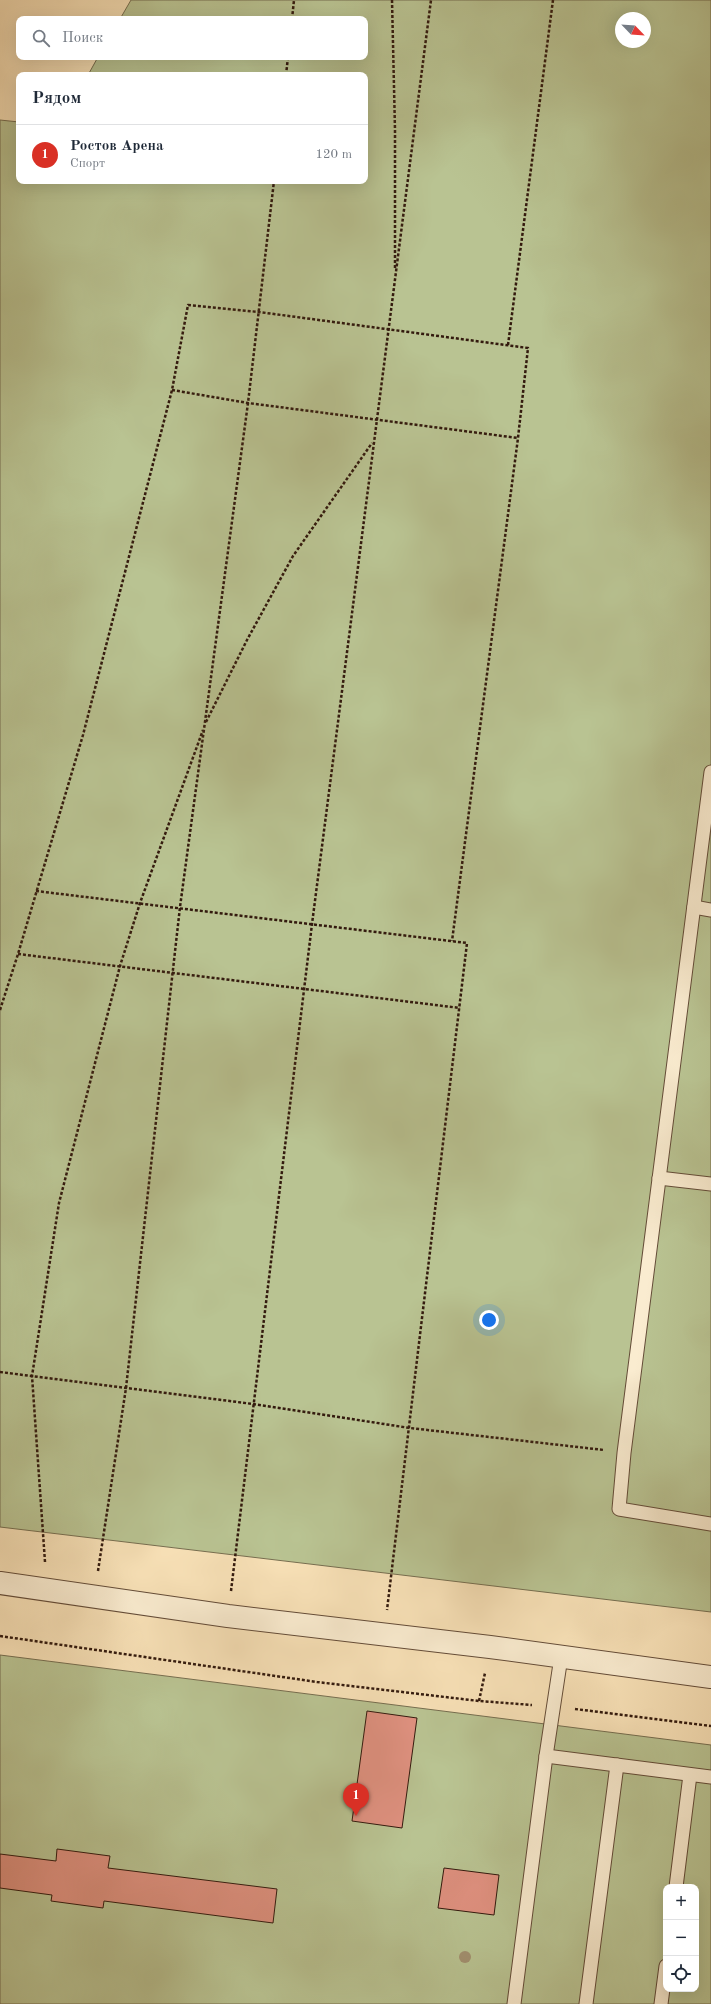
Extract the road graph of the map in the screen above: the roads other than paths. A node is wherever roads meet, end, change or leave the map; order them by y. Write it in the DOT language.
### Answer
graph roads {
  1 [pos="711,772"];
  2 [pos="705,864"];
  3 [pos="694,907"];
  4 [pos="711,910"];
  5 [pos="659,1178"];
  6 [pos="711,1184"];
  7 [pos="711,1524"];
  8 [pos="0,1583"];
  9 [pos="561,1657"];
  10 [pos="711,1677"];
  11 [pos="546,1756"];
  12 [pos="617,1765"];
  13 [pos="690,1775"];
  14 [pos="711,1777"];
  15 [pos="676,1884"];
  16 [pos="663,1989"];
  17 [pos="514,2004"];
  18 [pos="586,2004"];
  19 [pos="661,2004"];
  1 -- 2 [label="lane"];
  2 -- 3 [label="lane"];
  3 -- 4 [label="lane"];
  3 -- 5 [label="lane"];
  5 -- 6 [label="lane"];
  5 -- 7 [label="lane"];
  8 -- 9 [label="street"];
  9 -- 10 [label="street"];
  9 -- 11 [label="lane"];
  11 -- 12 [label="lane"];
  11 -- 17 [label="lane"];
  12 -- 13 [label="lane"];
  12 -- 18 [label="lane"];
  13 -- 14 [label="lane"];
  13 -- 15 [label="lane"];
  16 -- 19 [label="lane"];
}
